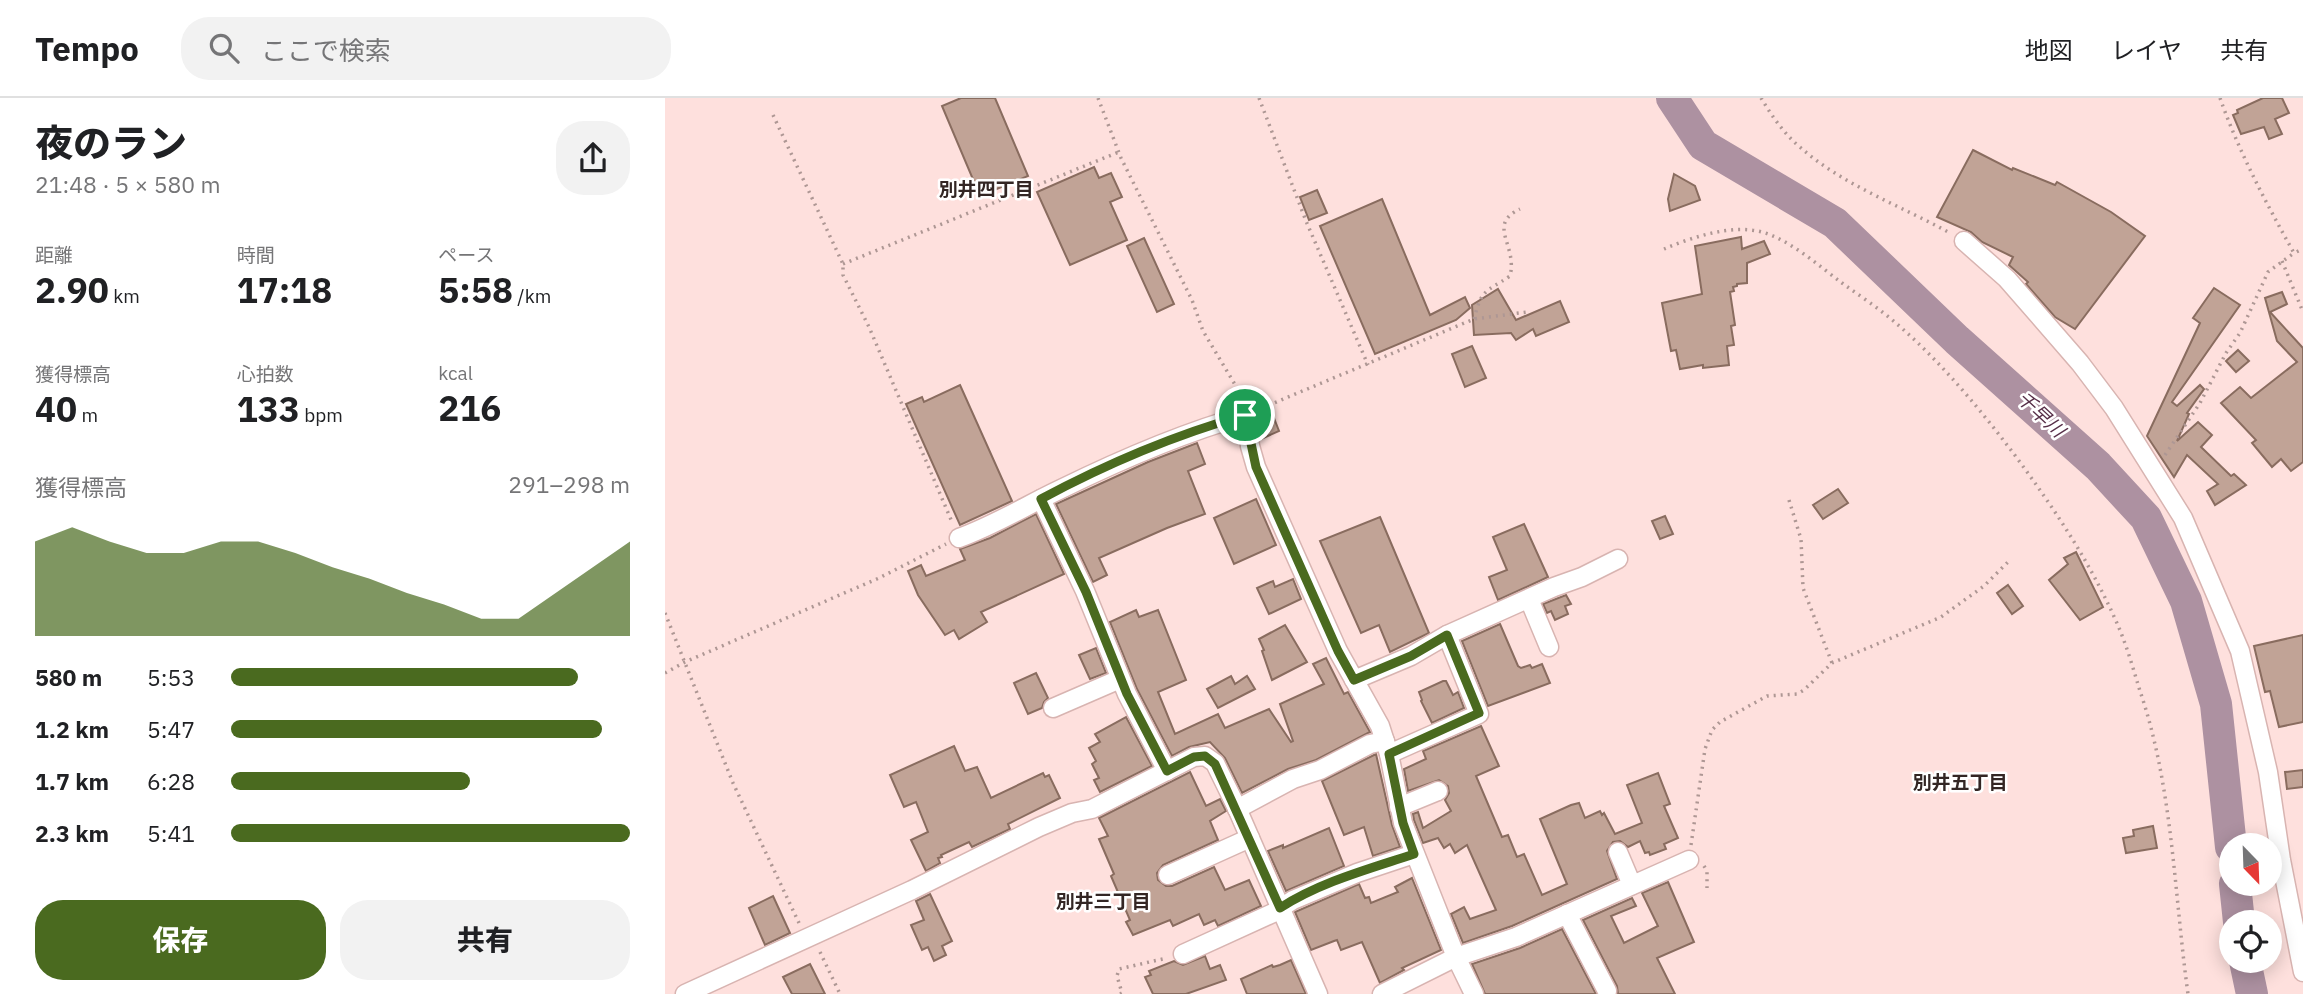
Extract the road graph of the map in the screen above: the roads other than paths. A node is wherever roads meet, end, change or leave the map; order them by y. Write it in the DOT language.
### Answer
graph roads {
  1 [pos="1964,241"];
  2 [pos="1041,499"];
  3 [pos="959,538"];
  4 [pos="1618,559"];
  5 [pos="1529,599"];
  6 [pos="1447,635"];
  7 [pos="1549,647"];
  8 [pos="1120,679"];
  9 [pos="1354,680"];
  10 [pos="1053,708"];
  11 [pos="1387,747"];
  12 [pos="1167,771"];
  13 [pos="1438,791"];
  14 [pos="1399,807"];
  15 [pos="1237,809"];
  16 [pos="1250,838"];
  17 [pos="1618,852"];
  18 [pos="1414,854"];
  19 [pos="1689,860"];
  20 [pos="1168,875"];
  21 [pos="1632,885"];
  22 [pos="1280,908"];
  23 [pos="1567,914"];
  24 [pos="1183,954"];
  25 [pos="1456,957"];
  26 [pos="2303,972"];
  27 [pos="1607,991"];
  28 [pos="685,994"];
  29 [pos="1318,994"];
  30 [pos="1382,994"];
  31 [pos="1474,994"];
  1 -- 26 [label="street"];
  2 -- 3 [label="street"];
  2 -- 8 [label="street"];
  2 -- 9 [label="street"];
  4 -- 5 [label="street"];
  5 -- 6 [label="street"];
  5 -- 7 [label="street"];
  6 -- 9 [label="street"];
  6 -- 11 [label="street"];
  8 -- 10 [label="street"];
  8 -- 12 [label="street"];
  9 -- 11 [label="street"];
  11 -- 14 [label="street"];
  11 -- 15 [label="street"];
  12 -- 15 [label="street"];
  12 -- 28 [label="street"];
  13 -- 14 [label="street"];
  14 -- 18 [label="street"];
  15 -- 16 [label="street"];
  16 -- 20 [label="street"];
  16 -- 22 [label="street"];
  17 -- 21 [label="street"];
  18 -- 22 [label="street"];
  18 -- 25 [label="street"];
  19 -- 21 [label="street"];
  21 -- 23 [label="street"];
  22 -- 24 [label="street"];
  22 -- 29 [label="street"];
  23 -- 25 [label="street"];
  23 -- 27 [label="street"];
  25 -- 30 [label="street"];
  25 -- 31 [label="street"];
}
